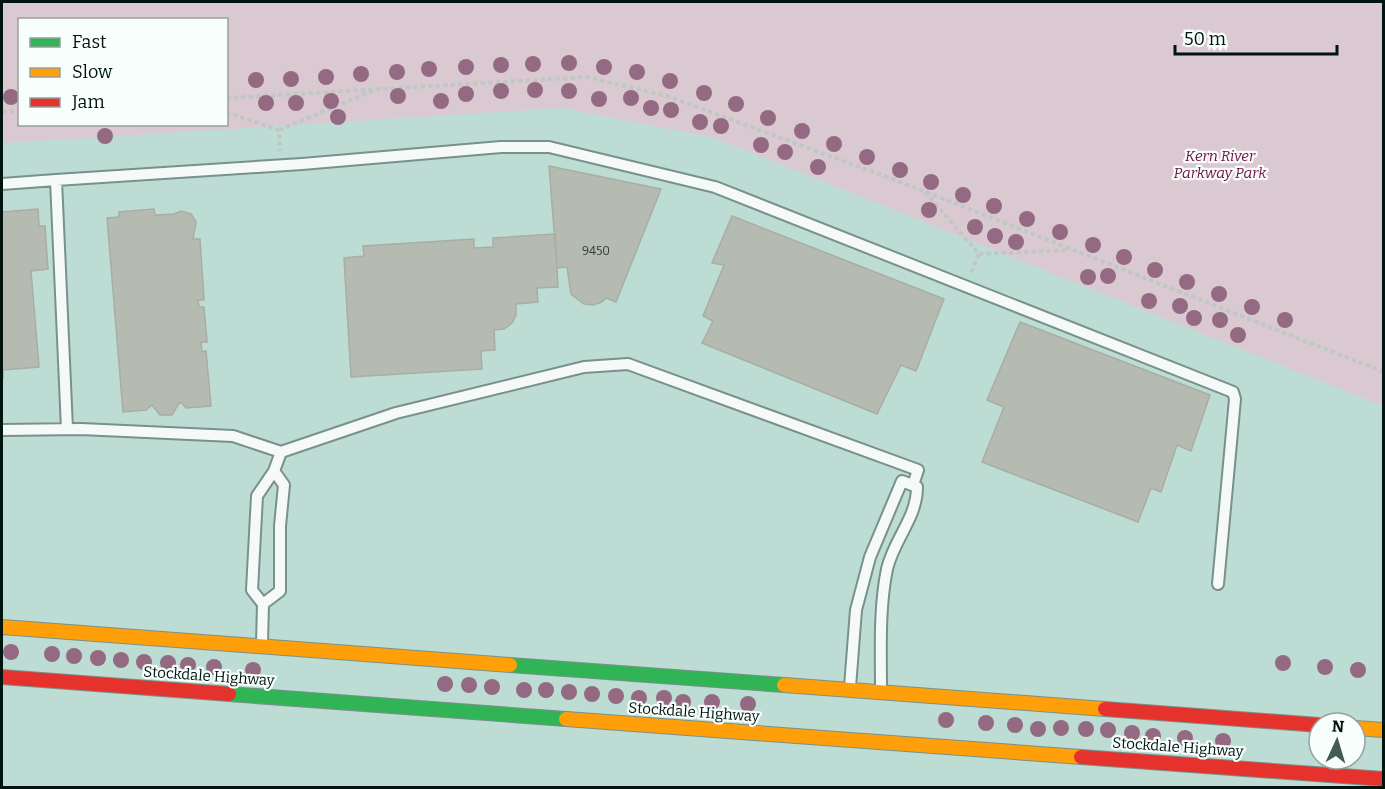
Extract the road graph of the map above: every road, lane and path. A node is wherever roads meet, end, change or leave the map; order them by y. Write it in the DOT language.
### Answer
graph roads {
  1 [pos="379,89"];
  2 [pos="228,98"];
  3 [pos="18,111"];
  4 [pos="2,112"];
  5 [pos="228,113"];
  6 [pos="279,130"];
  7 [pos="280,151"];
  8 [pos="56,180"];
  9 [pos="2,184"];
  10 [pos="924,191"];
  11 [pos="1072,250"];
  12 [pos="979,254"];
  13 [pos="971,274"];
  14 [pos="1383,372"];
  15 [pos="67,429"];
  16 [pos="2,430"];
  17 [pos="281,452"];
  18 [pos="273,471"];
  19 [pos="913,485"];
  20 [pos="1218,584"];
  21 [pos="263,604"];
  22 [pos="2,627"];
  23 [pos="262,646"];
  24 [pos="2,677"];
  25 [pos="849,690"];
  26 [pos="881,692"];
  27 [pos="1307,724"];
  28 [pos="1367,729"];
  29 [pos="1383,730"];
  30 [pos="1383,779"];
  1 -- 2 [label="path"];
  1 -- 6 [label="path"];
  1 -- 10 [label="path"];
  3 -- 4 [label="path"];
  5 -- 6 [label="path"];
  6 -- 7 [label="path"];
  8 -- 9 [label="lane"];
  8 -- 15 [label="lane"];
  8 -- 20 [label="lane"];
  10 -- 11 [label="path"];
  10 -- 12 [label="path"];
  11 -- 12 [label="path"];
  11 -- 14 [label="path"];
  12 -- 13 [label="path"];
  15 -- 16 [label="lane"];
  15 -- 17 [label="lane"];
  17 -- 18 [label="lane"];
  17 -- 19 [label="lane"];
  18 -- 21 [label="lane"];
  18 -- 21 [label="lane"];
  19 -- 25 [label="lane"];
  19 -- 26 [label="lane"];
  21 -- 23 [label="lane"];
  22 -- 23 [label="main road"];
  23 -- 25 [label="main road"];
  24 -- 30 [label="main road, Stockdale Highway"];
  25 -- 26 [label="main road"];
  26 -- 27 [label="main road"];
  28 -- 29 [label="main road"];
}
